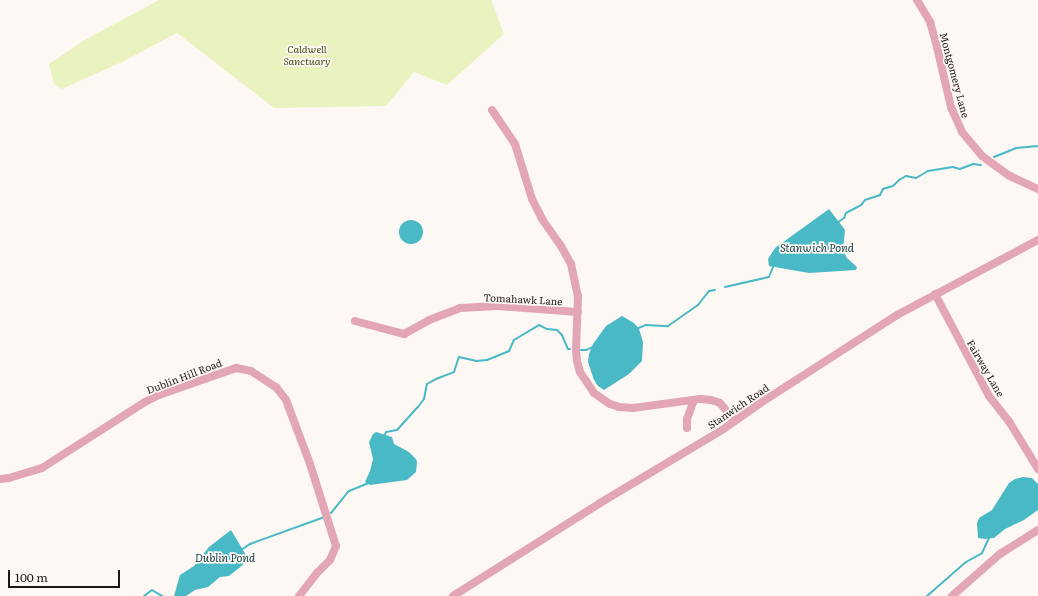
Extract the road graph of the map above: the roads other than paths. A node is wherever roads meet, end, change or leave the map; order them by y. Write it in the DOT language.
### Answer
graph roads {
  1 [pos="917,0"];
  2 [pos="492,110"];
  3 [pos="1038,189"];
  4 [pos="1038,240"];
  5 [pos="935,294"];
  6 [pos="578,312"];
  7 [pos="355,321"];
  8 [pos="694,400"];
  9 [pos="736,421"];
  10 [pos="687,428"];
  11 [pos="1038,469"];
  12 [pos="0,479"];
  13 [pos="1038,530"];
  14 [pos="299,596"];
  15 [pos="453,596"];
  16 [pos="952,596"];
  1 -- 3 [label="street, Montgomery Lane"];
  2 -- 6 [label="street"];
  4 -- 5 [label="street, Stanwich Road"];
  5 -- 9 [label="street, Stanwich Road"];
  5 -- 11 [label="street, Fairway Lane"];
  6 -- 7 [label="street, Tomahawk Lane"];
  6 -- 8 [label="street"];
  8 -- 9 [label="street"];
  8 -- 10 [label="street"];
  9 -- 15 [label="street, Stanwich Road"];
  12 -- 14 [label="street, Dublin Hill Road"];
  13 -- 16 [label="street"];
}
